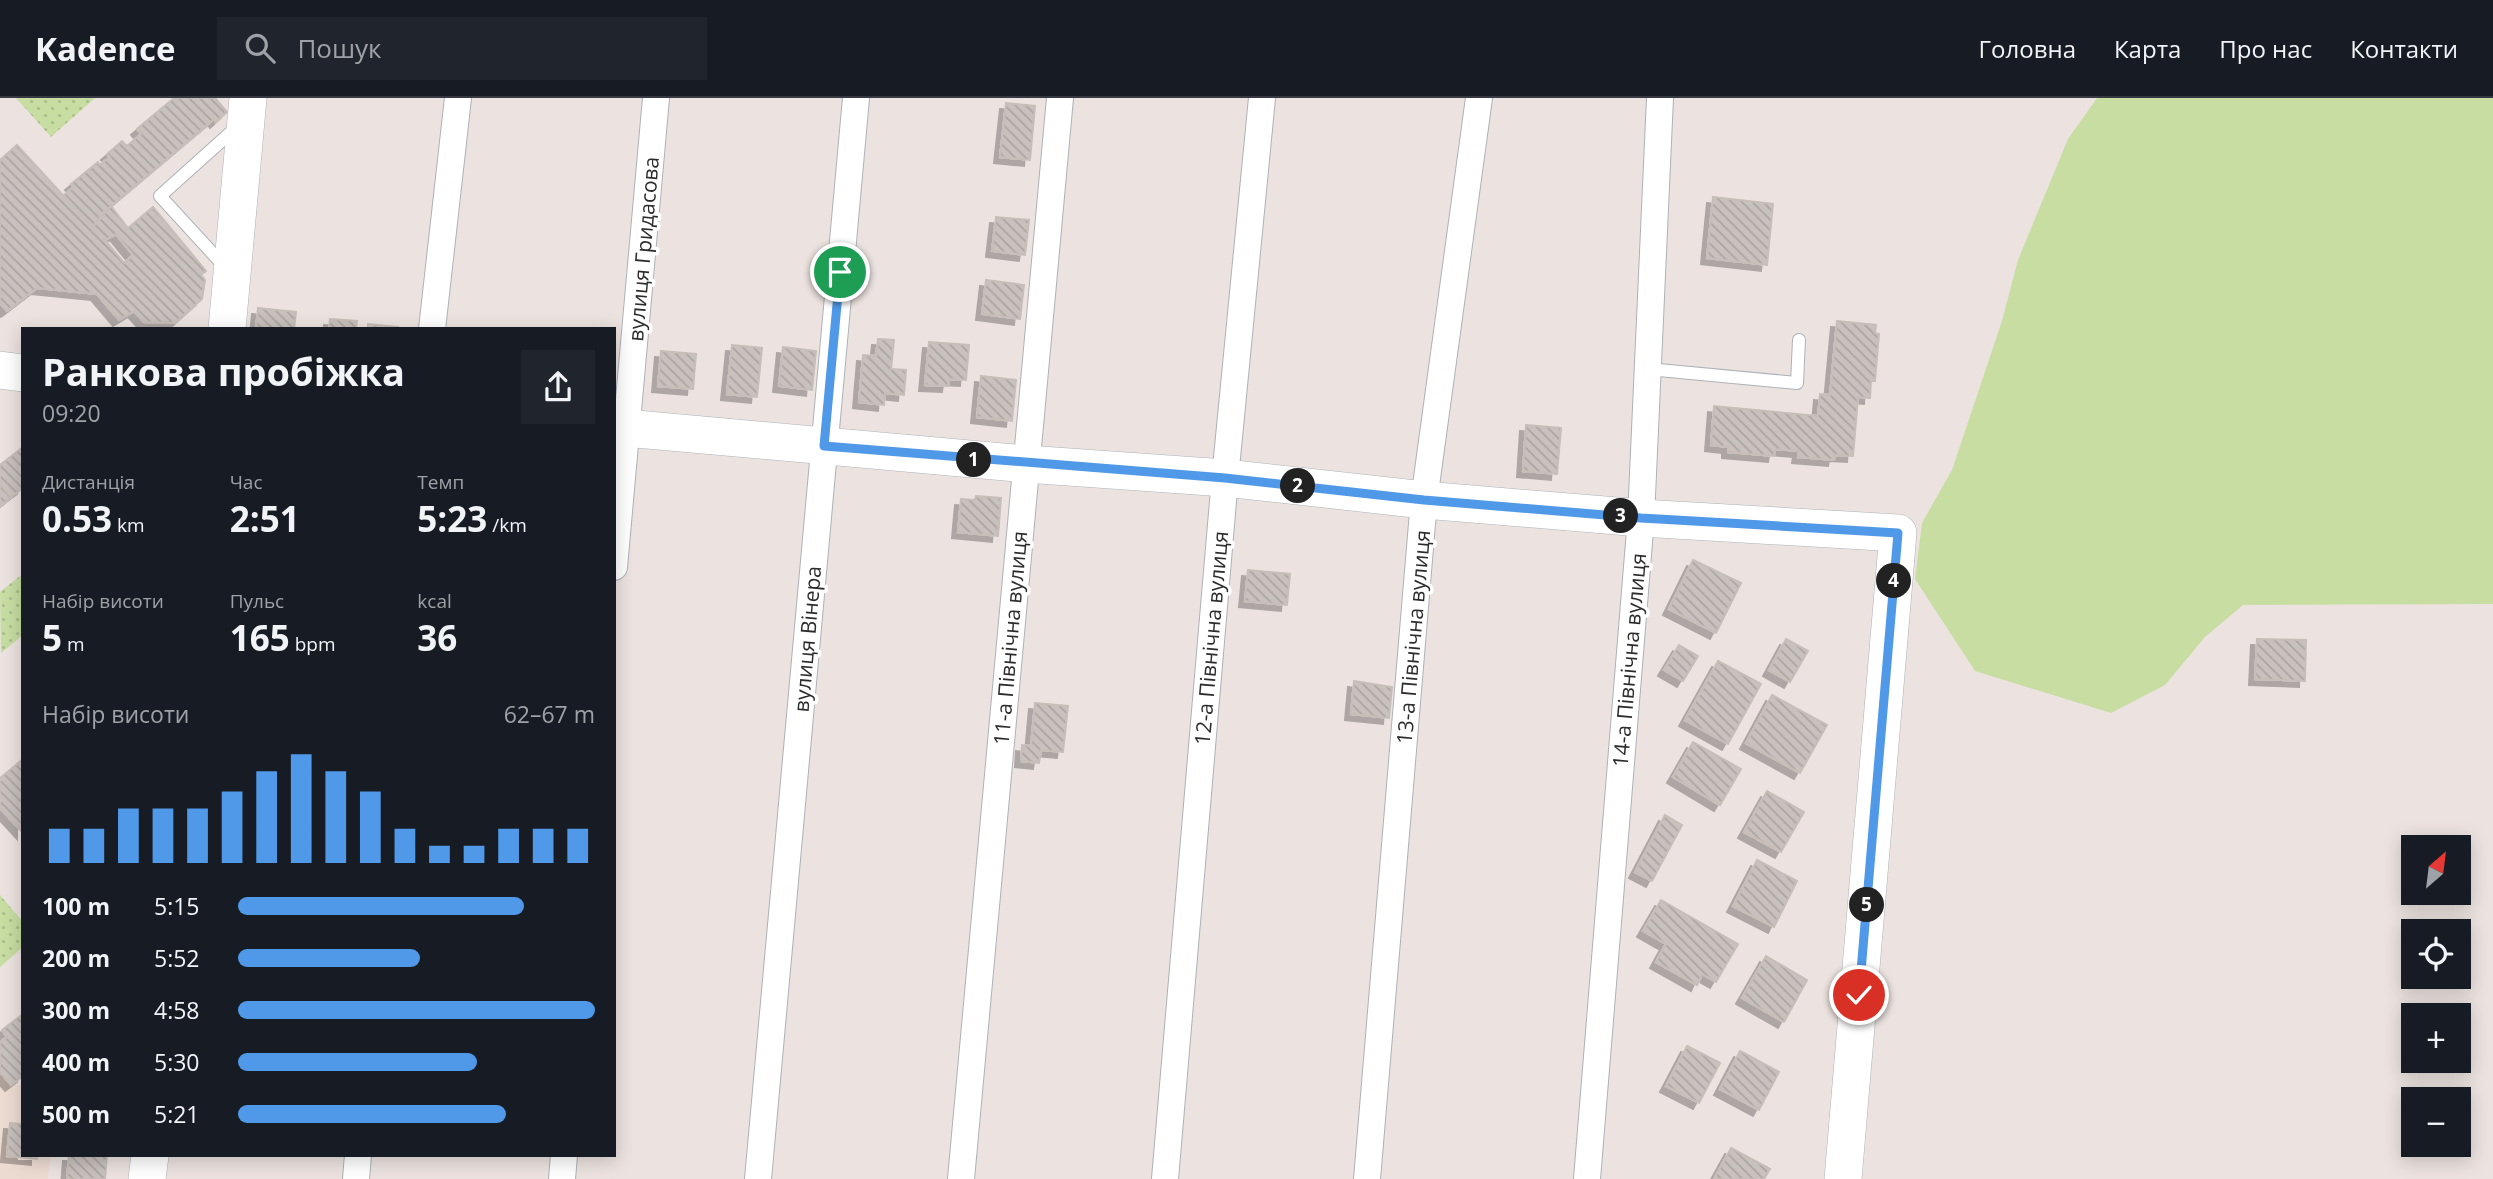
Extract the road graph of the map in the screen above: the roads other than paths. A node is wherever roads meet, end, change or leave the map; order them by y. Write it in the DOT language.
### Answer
graph roads {
  1 [pos="458,98"];
  2 [pos="656,98"];
  3 [pos="856,98"];
  4 [pos="1060,98"];
  5 [pos="1262,98"];
  6 [pos="1479,98"];
  7 [pos="1660,98"];
  8 [pos="247,108"];
  9 [pos="232,275"];
  10 [pos="227,327"];
  11 [pos="432,327"];
  12 [pos="1800,340"];
  13 [pos="1648,369"];
  14 [pos="0,370"];
  15 [pos="21,373"];
  16 [pos="620,428"];
  17 [pos="824,446"];
  18 [pos="1026,464"];
  19 [pos="1225,478"];
  20 [pos="1424,500"];
  21 [pos="1641,518"];
  22 [pos="616,521"];
  23 [pos="149,1157"];
  24 [pos="358,1157"];
  25 [pos="564,1157"];
  26 [pos="147,1179"];
  27 [pos="356,1179"];
  28 [pos="562,1179"];
  29 [pos="758,1179"];
  30 [pos="961,1179"];
  31 [pos="1165,1179"];
  32 [pos="1367,1179"];
  33 [pos="1587,1179"];
  34 [pos="1843,1179"];
  1 -- 11 [label="street"];
  2 -- 16 [label="street, вулиця Гридасова"];
  3 -- 17 [label="street, вулиця Вінера"];
  4 -- 18 [label="street, 11-а Північна вулиця"];
  5 -- 19 [label="street, 12-а Північна вулиця"];
  6 -- 20 [label="street, 13-а Північна вулиця"];
  7 -- 13 [label="street, 14-а Північна вулиця"];
  8 -- 9 [label="street"];
  8 -- 9 [label="lane"];
  9 -- 10 [label="street"];
  12 -- 13 [label="lane"];
  13 -- 21 [label="street, 14-а Північна вулиця"];
  14 -- 15 [label="street"];
  16 -- 17 [label="street"];
  16 -- 22 [label="street, вулиця Гридасова"];
  17 -- 18 [label="street"];
  17 -- 29 [label="street, вулиця Вінера"];
  18 -- 19 [label="street"];
  18 -- 30 [label="street, 11-а Північна вулиця"];
  19 -- 20 [label="street"];
  19 -- 31 [label="street, 12-а Північна вулиця"];
  20 -- 21 [label="street"];
  20 -- 32 [label="street, 13-а Північна вулиця"];
  21 -- 33 [label="street, 14-а Північна вулиця"];
  21 -- 34 [label="street"];
  23 -- 26 [label="street"];
  24 -- 27 [label="street"];
  25 -- 28 [label="street"];
}
